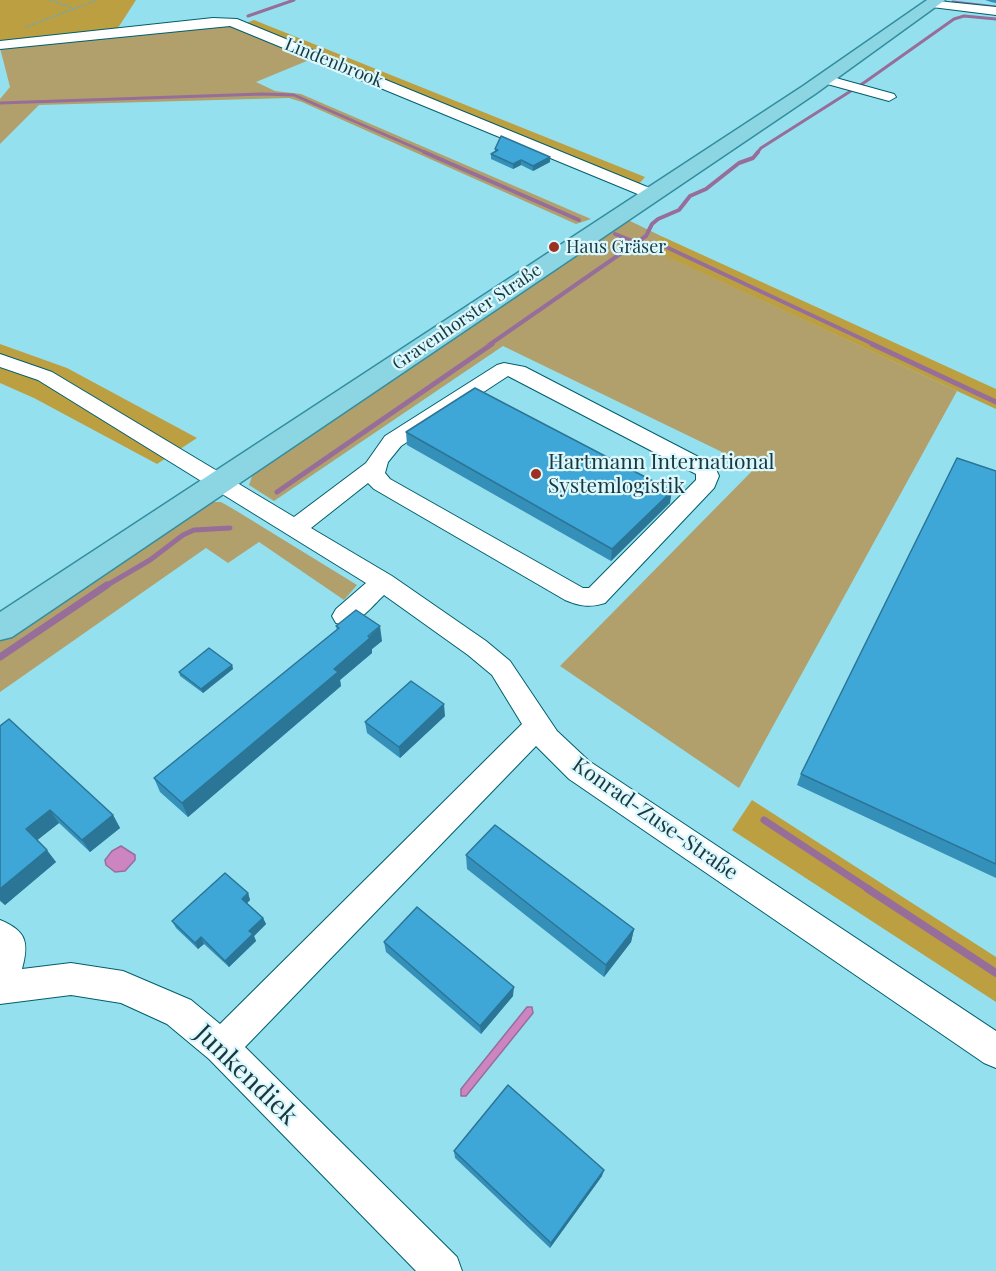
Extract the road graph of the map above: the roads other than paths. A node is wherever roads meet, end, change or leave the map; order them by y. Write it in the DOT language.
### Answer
graph roads {
  1 [pos="934,2"];
  2 [pos="996,11"];
  3 [pos="0,45"];
  4 [pos="825,79"];
  5 [pos="889,97"];
  6 [pos="651,194"];
  7 [pos="0,360"];
  8 [pos="378,476"];
  9 [pos="220,483"];
  10 [pos="302,533"];
  11 [pos="383,582"];
  12 [pos="345,616"];
  13 [pos="0,628"];
  14 [pos="538,725"];
  15 [pos="0,935"];
  16 [pos="1,988"];
  17 [pos="221,1047"];
  18 [pos="996,1051"];
  19 [pos="443,1271"];
  1 -- 2 [label="street"];
  1 -- 4 [label="main road, Gravenhorster Straße"];
  3 -- 6 [label="street, Lindenbrook"];
  4 -- 5 [label="street"];
  4 -- 6 [label="main road, Gravenhorster Straße"];
  6 -- 9 [label="main road, Gravenhorster Straße"];
  7 -- 9 [label="street"];
  8 -- 8 [label="street"];
  8 -- 10 [label="street"];
  9 -- 10 [label="street, Konrad-Zuse-Straße"];
  9 -- 13 [label="main road, Gravenhorster Straße"];
  10 -- 11 [label="street, Konrad-Zuse-Straße"];
  11 -- 12 [label="street"];
  11 -- 14 [label="street, Konrad-Zuse-Straße"];
  14 -- 17 [label="street"];
  14 -- 18 [label="street, Konrad-Zuse-Straße"];
  15 -- 16 [label="street"];
  16 -- 17 [label="street, Junkendiek"];
  17 -- 19 [label="street, Junkendiek"];
}
